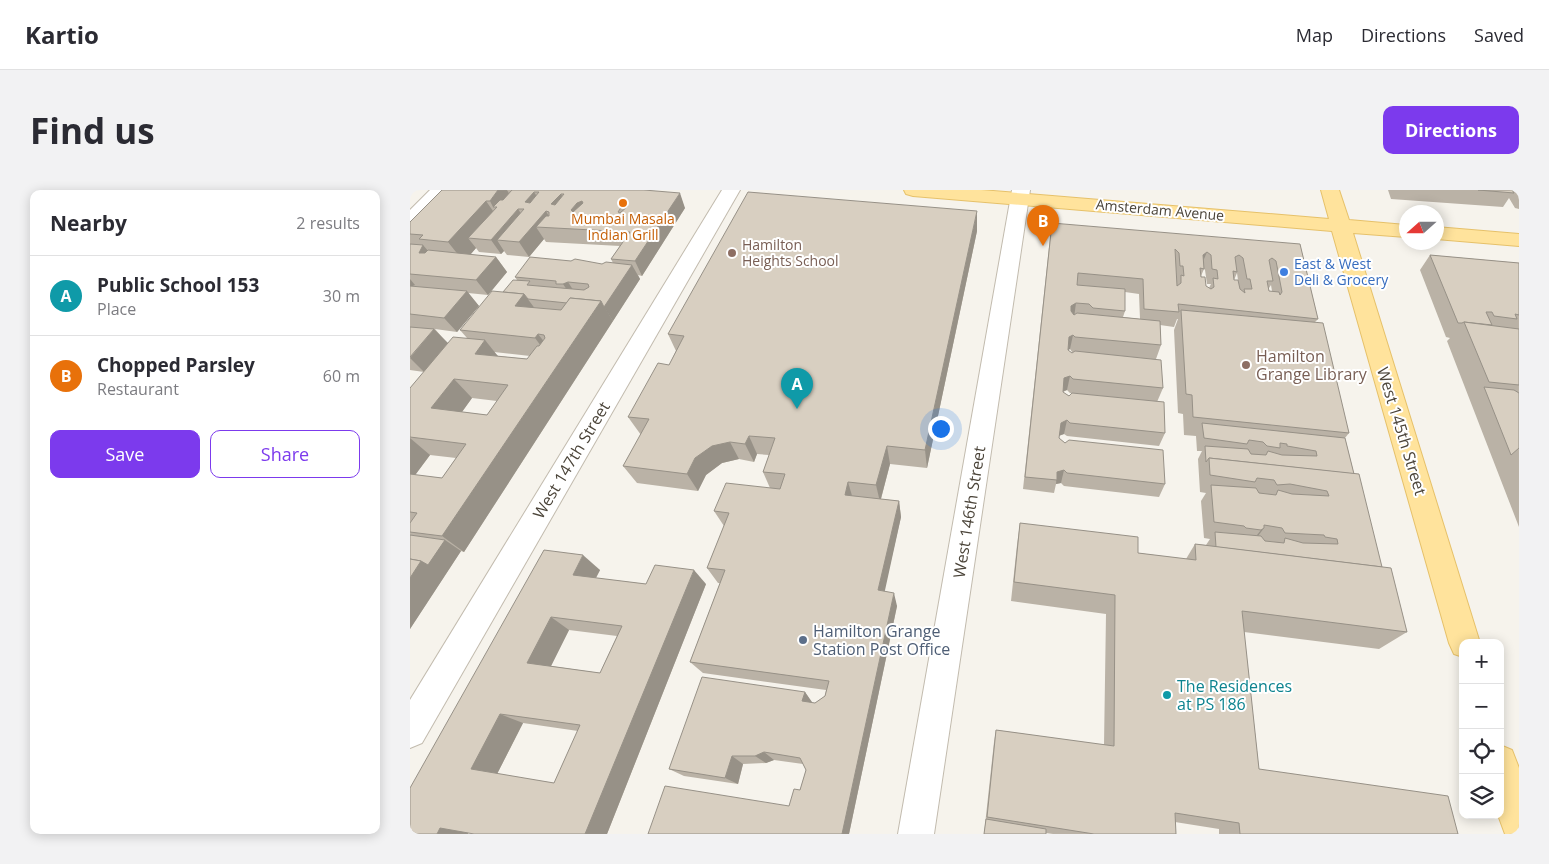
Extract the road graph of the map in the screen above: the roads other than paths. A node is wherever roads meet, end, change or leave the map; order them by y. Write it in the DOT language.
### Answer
graph roads {
  1 [pos="441,190"];
  2 [pos="731,190"];
  3 [pos="913,190"];
  4 [pos="1330,190"];
  5 [pos="1020,194"];
  6 [pos="410,220"];
  7 [pos="1340,226"];
  8 [pos="1399,230"];
  9 [pos="1444,234"];
  10 [pos="1519,240"];
  11 [pos="1464,639"];
  12 [pos="410,730"];
  13 [pos="1504,774"];
  14 [pos="1519,825"];
  15 [pos="916,834"];
  1 -- 6 [label="street"];
  2 -- 12 [label="street, West 147th Street"];
  3 -- 5 [label="main road, Amsterdam Avenue"];
  4 -- 7 [label="main road, West 145th Street"];
  5 -- 7 [label="main road, Amsterdam Avenue"];
  5 -- 15 [label="street, West 146th Street"];
  7 -- 8 [label="main road, Amsterdam Avenue"];
  7 -- 11 [label="main road, West 145th Street"];
  9 -- 10 [label="main road"];
  13 -- 14 [label="main road"];
}
